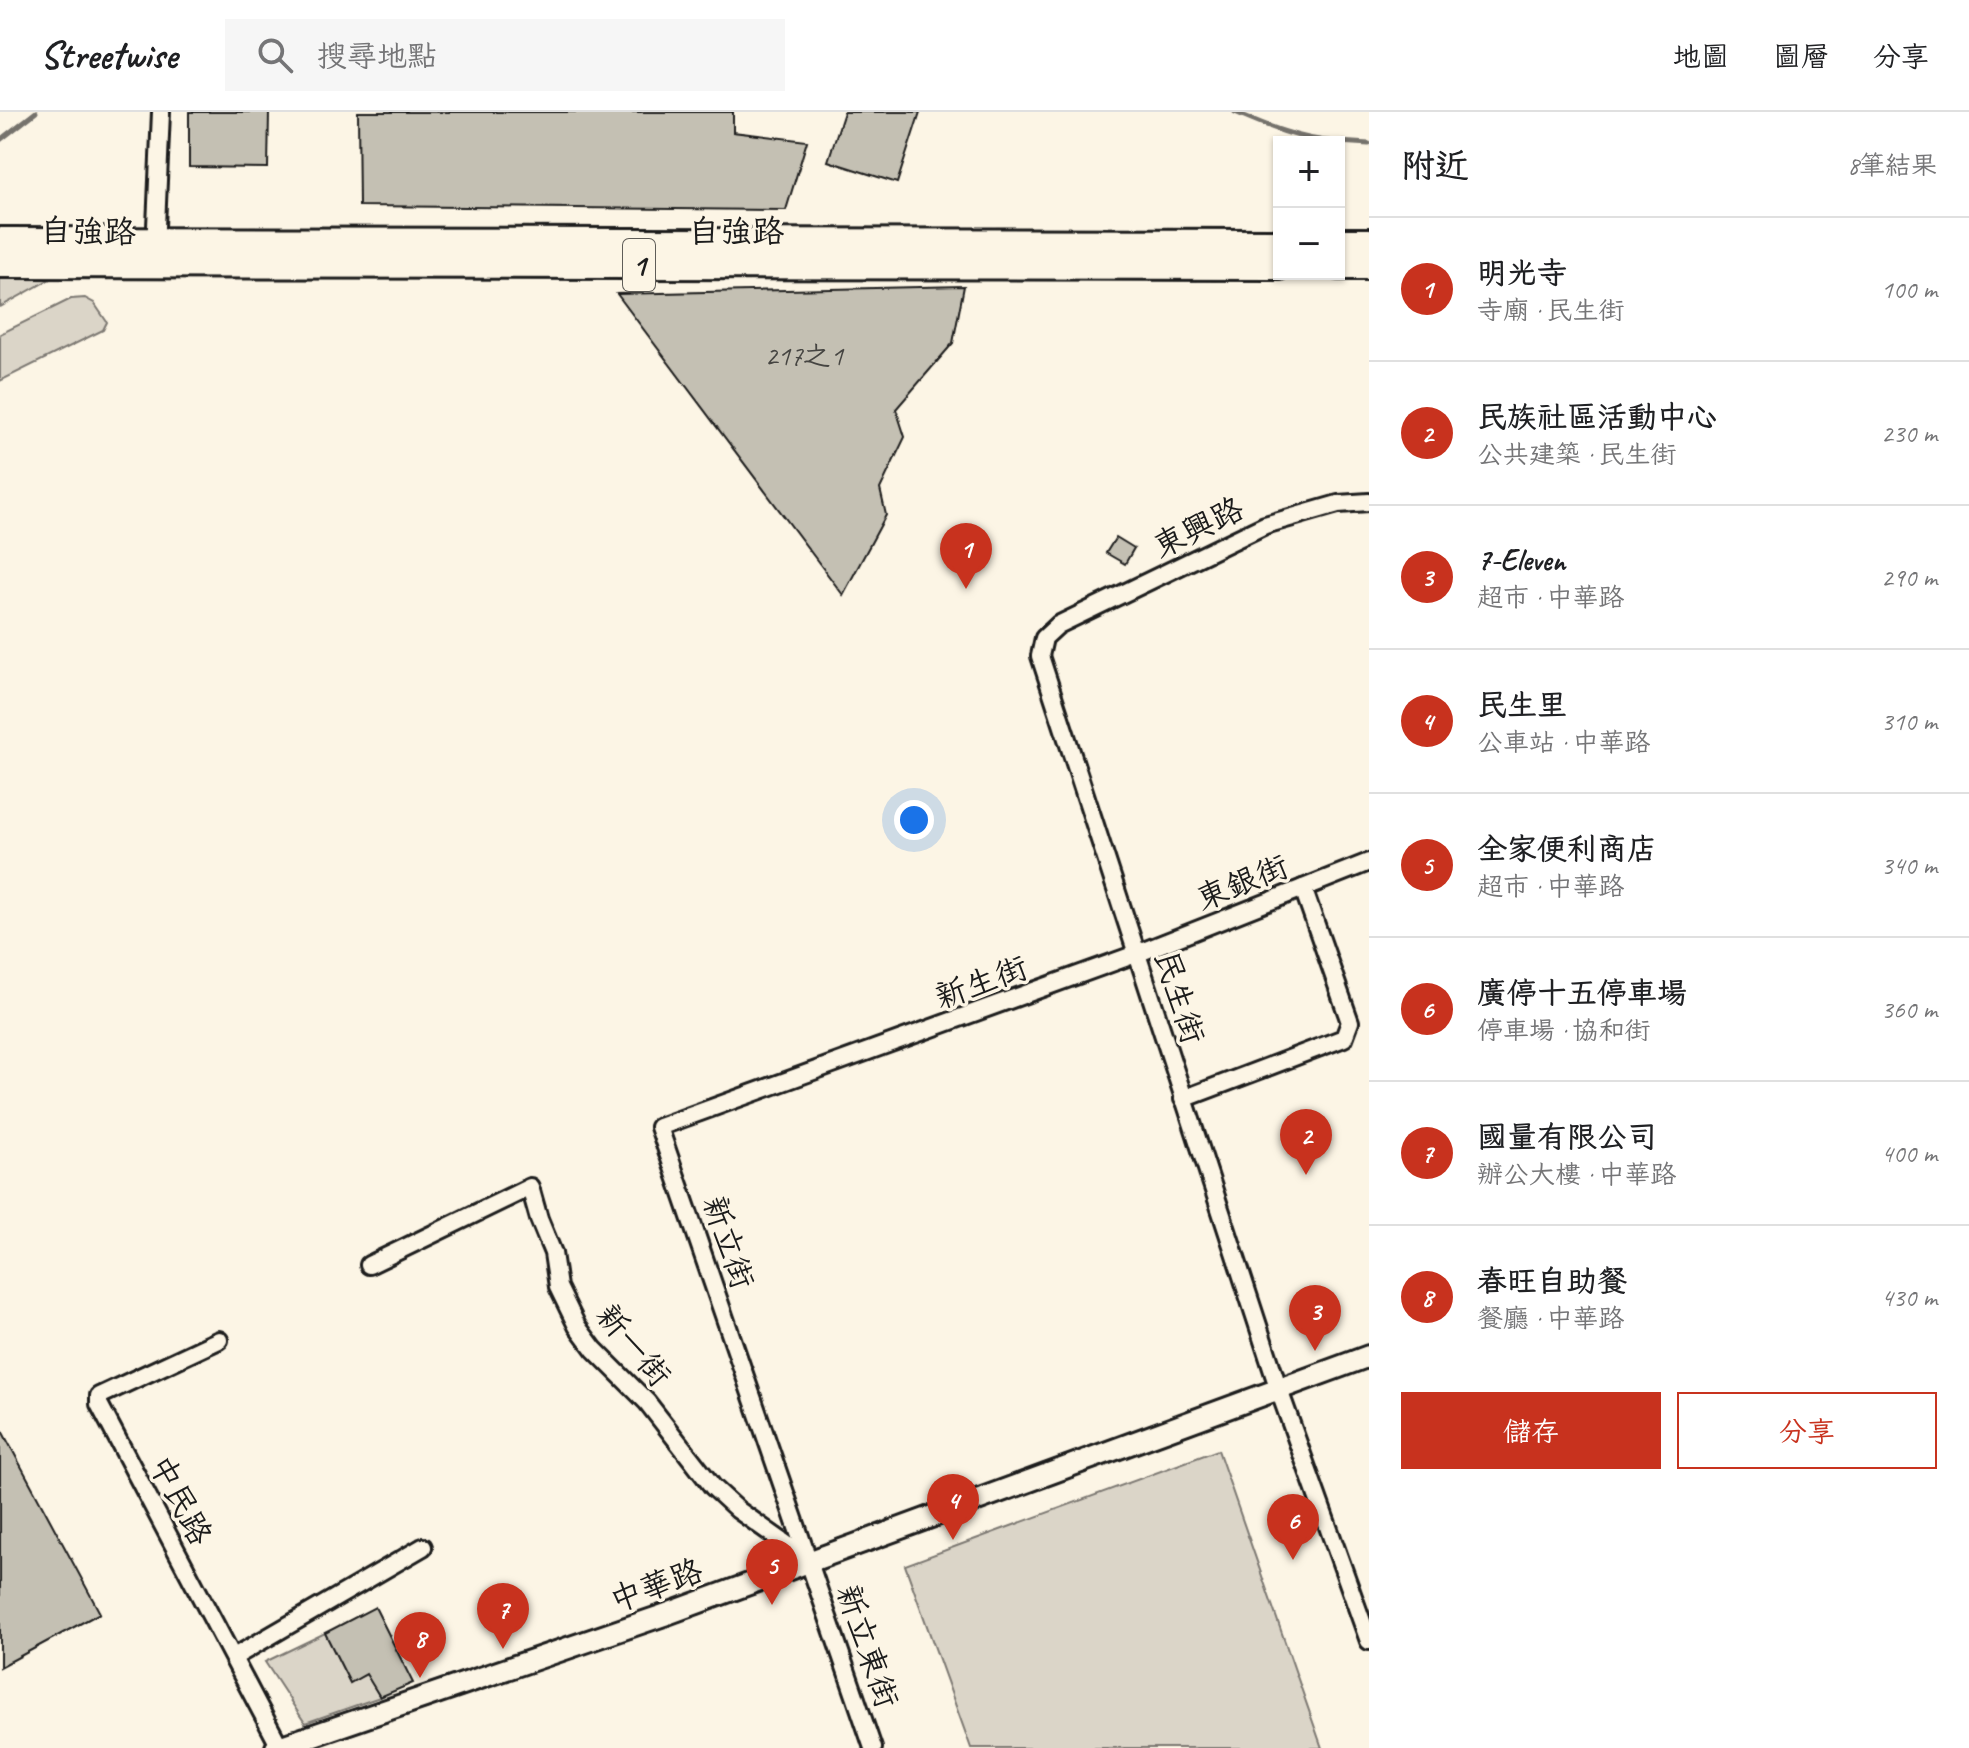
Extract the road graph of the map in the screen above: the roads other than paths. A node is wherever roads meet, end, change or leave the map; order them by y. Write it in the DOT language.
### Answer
graph roads {
  1 [pos="161,112"];
  2 [pos="0,241"];
  3 [pos="1345,242"];
  4 [pos="1369,242"];
  5 [pos="1273,243"];
  6 [pos="962,253"];
  7 [pos="155,254"];
  8 [pos="0,264"];
  9 [pos="1273,266"];
  10 [pos="1345,266"];
  11 [pos="1369,266"];
  12 [pos="1369,502"];
  13 [pos="1058,625"];
  14 [pos="1369,862"];
  15 [pos="1303,888"];
  16 [pos="1136,954"];
  17 [pos="844,1060"];
  18 [pos="1183,1099"];
  19 [pos="369,1265"];
  20 [pos="219,1340"];
  21 [pos="1369,1356"];
  22 [pos="1279,1390"];
  23 [pos="423,1547"];
  24 [pos="810,1561"];
  25 [pos="1369,1641"];
  26 [pos="234,1657"];
  27 [pos="278,1748"];
  28 [pos="873,1748"];
  1 -- 7 [label="street"];
  2 -- 7 [label="main road, 自強路 / 1"];
  3 -- 4 [label="main road"];
  5 -- 6 [label="main road, 自強路 / 1"];
  6 -- 7 [label="main road, 自強路 / 1"];
  6 -- 9 [label="main road, 自強路 / 1"];
  7 -- 8 [label="main road, 自強路 / 1"];
  10 -- 11 [label="main road"];
  12 -- 13 [label="street, 東興路"];
  13 -- 16 [label="street, 民生街"];
  14 -- 15 [label="street, 東銀街"];
  15 -- 16 [label="street, 東銀街"];
  15 -- 18 [label="street"];
  16 -- 17 [label="street, 新生街"];
  16 -- 18 [label="street, 民生街"];
  17 -- 24 [label="street, 新立街"];
  18 -- 22 [label="street, 民生街"];
  19 -- 24 [label="street, 新一街"];
  20 -- 26 [label="street, 中民路"];
  21 -- 22 [label="street, 中華路"];
  22 -- 24 [label="street, 中華路"];
  22 -- 25 [label="street, 民生街"];
  23 -- 26 [label="street"];
  24 -- 27 [label="street, 中華路"];
  24 -- 28 [label="street, 新立東街"];
  26 -- 27 [label="street, 中民路"];
}
